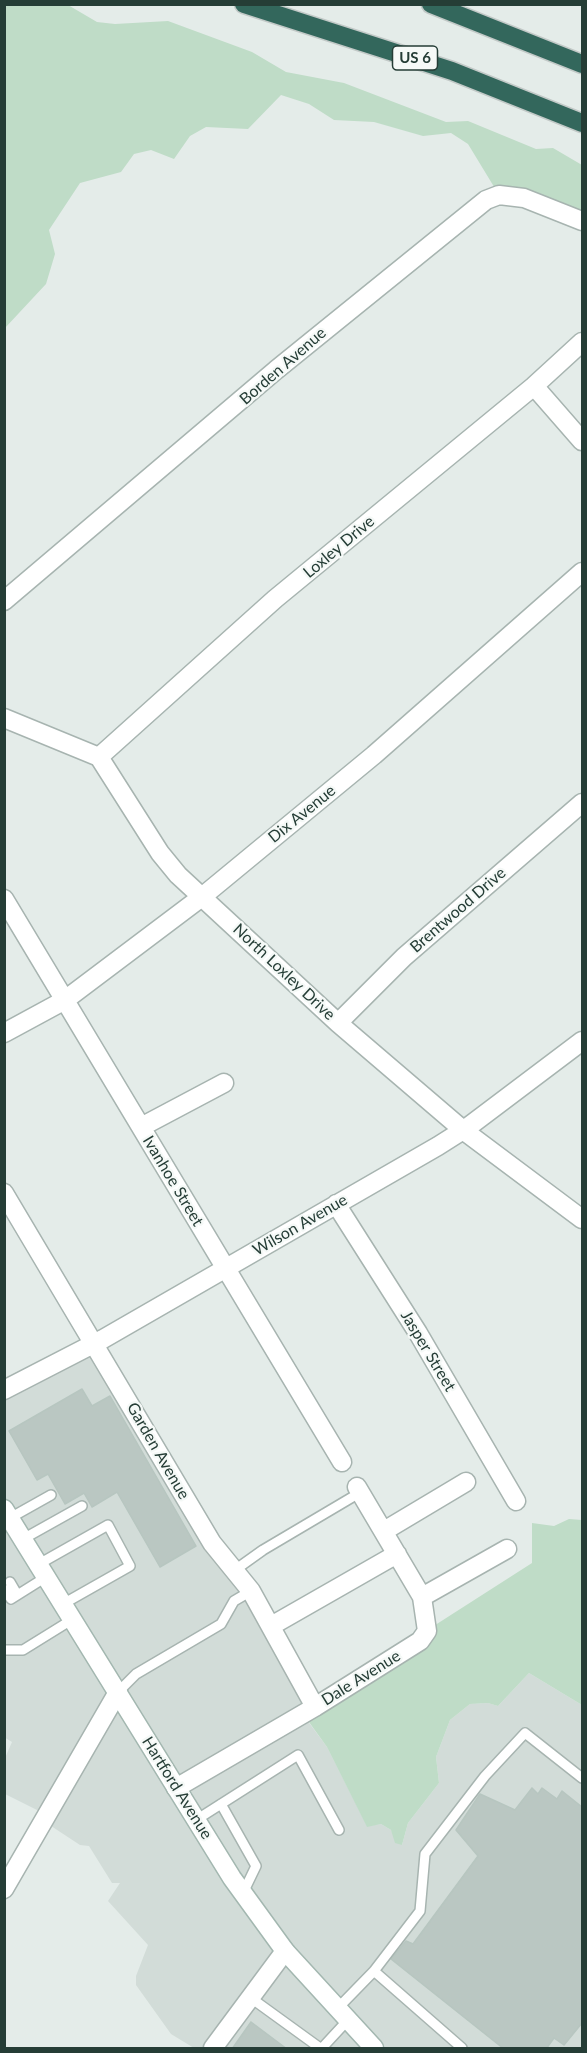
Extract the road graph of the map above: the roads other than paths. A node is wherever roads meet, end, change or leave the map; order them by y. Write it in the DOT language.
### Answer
graph roads {
  1 [pos="244,4"];
  2 [pos="431,4"];
  3 [pos="582,64"];
  4 [pos="582,123"];
  5 [pos="582,222"];
  6 [pos="582,342"];
  7 [pos="534,386"];
  8 [pos="582,441"];
  9 [pos="582,572"];
  10 [pos="4,601"];
  11 [pos="4,718"];
  12 [pos="99,757"];
  13 [pos="582,803"];
  14 [pos="203,896"];
  15 [pos="8,912"];
  16 [pos="65,1000"];
  17 [pos="338,1023"];
  18 [pos="4,1033"];
  19 [pos="582,1041"];
  20 [pos="224,1083"];
  21 [pos="141,1127"];
  22 [pos="463,1130"];
  23 [pos="4,1193"];
  24 [pos="336,1204"];
  25 [pos="582,1219"];
  26 [pos="225,1268"];
  27 [pos="94,1343"];
  28 [pos="4,1390"];
  29 [pos="342,1462"];
  30 [pos="466,1482"];
  31 [pos="359,1490"];
  32 [pos="51,1495"];
  33 [pos="516,1501"];
  34 [pos="82,1506"];
  35 [pos="7,1514"];
  36 [pos="384,1531"];
  37 [pos="23,1539"];
  38 [pos="507,1549"];
  39 [pos="397,1554"];
  40 [pos="235,1570"];
  41 [pos="43,1571"];
  42 [pos="7,1586"];
  43 [pos="251,1592"];
  44 [pos="422,1597"];
  45 [pos="11,1598"];
  46 [pos="63,1604"];
  47 [pos="73,1619"];
  48 [pos="271,1626"];
  49 [pos="4,1650"];
  50 [pos="118,1692"];
  51 [pos="315,1707"];
  52 [pos="582,1778"];
  53 [pos="176,1788"];
  54 [pos="220,1804"];
  55 [pos="196,1820"];
  56 [pos="339,1830"];
  57 [pos="4,1889"];
  58 [pos="243,1893"];
  59 [pos="285,1951"];
  60 [pos="374,1971"];
  61 [pos="251,1998"];
  62 [pos="342,2016"];
  63 [pos="213,2049"];
  64 [pos="321,2049"];
  65 [pos="374,2049"];
  66 [pos="462,2049"];
  1 -- 4 [label="highway, US 6"];
  2 -- 3 [label="highway"];
  5 -- 10 [label="street, Borden Avenue"];
  6 -- 7 [label="street, Loxley Drive"];
  7 -- 8 [label="street"];
  7 -- 12 [label="street, Loxley Drive"];
  9 -- 14 [label="street, Dix Avenue"];
  11 -- 12 [label="street"];
  12 -- 14 [label="street, North Loxley Drive"];
  13 -- 17 [label="street, Brentwood Drive"];
  14 -- 16 [label="street, Dix Avenue"];
  14 -- 17 [label="street, North Loxley Drive"];
  15 -- 16 [label="street, Ivanhoe Street"];
  16 -- 18 [label="street, Dix Avenue"];
  16 -- 21 [label="street, Ivanhoe Street"];
  17 -- 22 [label="street, North Loxley Drive"];
  19 -- 22 [label="street, Wilson Avenue"];
  20 -- 21 [label="street"];
  21 -- 26 [label="street, Ivanhoe Street"];
  22 -- 24 [label="street, Wilson Avenue"];
  22 -- 25 [label="street, North Loxley Drive"];
  23 -- 27 [label="street, Garden Avenue"];
  24 -- 26 [label="street, Wilson Avenue"];
  24 -- 33 [label="street, Jasper Street"];
  26 -- 27 [label="street, Wilson Avenue"];
  26 -- 29 [label="street, Ivanhoe Street"];
  27 -- 28 [label="street, Wilson Avenue"];
  27 -- 40 [label="street, Garden Avenue"];
  30 -- 36 [label="street"];
  31 -- 36 [label="street"];
  31 -- 40 [label="lane"];
  32 -- 35 [label="lane"];
  34 -- 37 [label="lane"];
  35 -- 37 [label="street, Hartford Avenue"];
  36 -- 39 [label="street"];
  37 -- 41 [label="street, Hartford Avenue"];
  38 -- 44 [label="street"];
  39 -- 44 [label="street"];
  39 -- 48 [label="street"];
  40 -- 43 [label="street, Garden Avenue"];
  41 -- 45 [label="lane"];
  41 -- 46 [label="street, Hartford Avenue"];
  41 -- 46 [label="lane"];
  42 -- 45 [label="lane"];
  43 -- 48 [label="street, Garden Avenue"];
  43 -- 50 [label="lane"];
  44 -- 51 [label="street, Dale Avenue"];
  46 -- 47 [label="street, Hartford Avenue"];
  47 -- 49 [label="lane"];
  47 -- 50 [label="street, Hartford Avenue"];
  48 -- 51 [label="street, Garden Avenue"];
  50 -- 53 [label="street, Hartford Avenue"];
  50 -- 57 [label="street"];
  51 -- 53 [label="street, Dale Avenue"];
  52 -- 60 [label="lane"];
  53 -- 55 [label="street, Hartford Avenue"];
  54 -- 55 [label="lane"];
  54 -- 56 [label="lane"];
  54 -- 58 [label="lane"];
  55 -- 58 [label="street, Hartford Avenue"];
  58 -- 59 [label="street, Hartford Avenue"];
  59 -- 61 [label="street"];
  59 -- 62 [label="street, Hartford Avenue"];
  60 -- 62 [label="lane"];
  60 -- 66 [label="lane"];
  61 -- 63 [label="street"];
  61 -- 64 [label="lane"];
  62 -- 64 [label="lane"];
  62 -- 65 [label="street, Hartford Avenue"];
}
